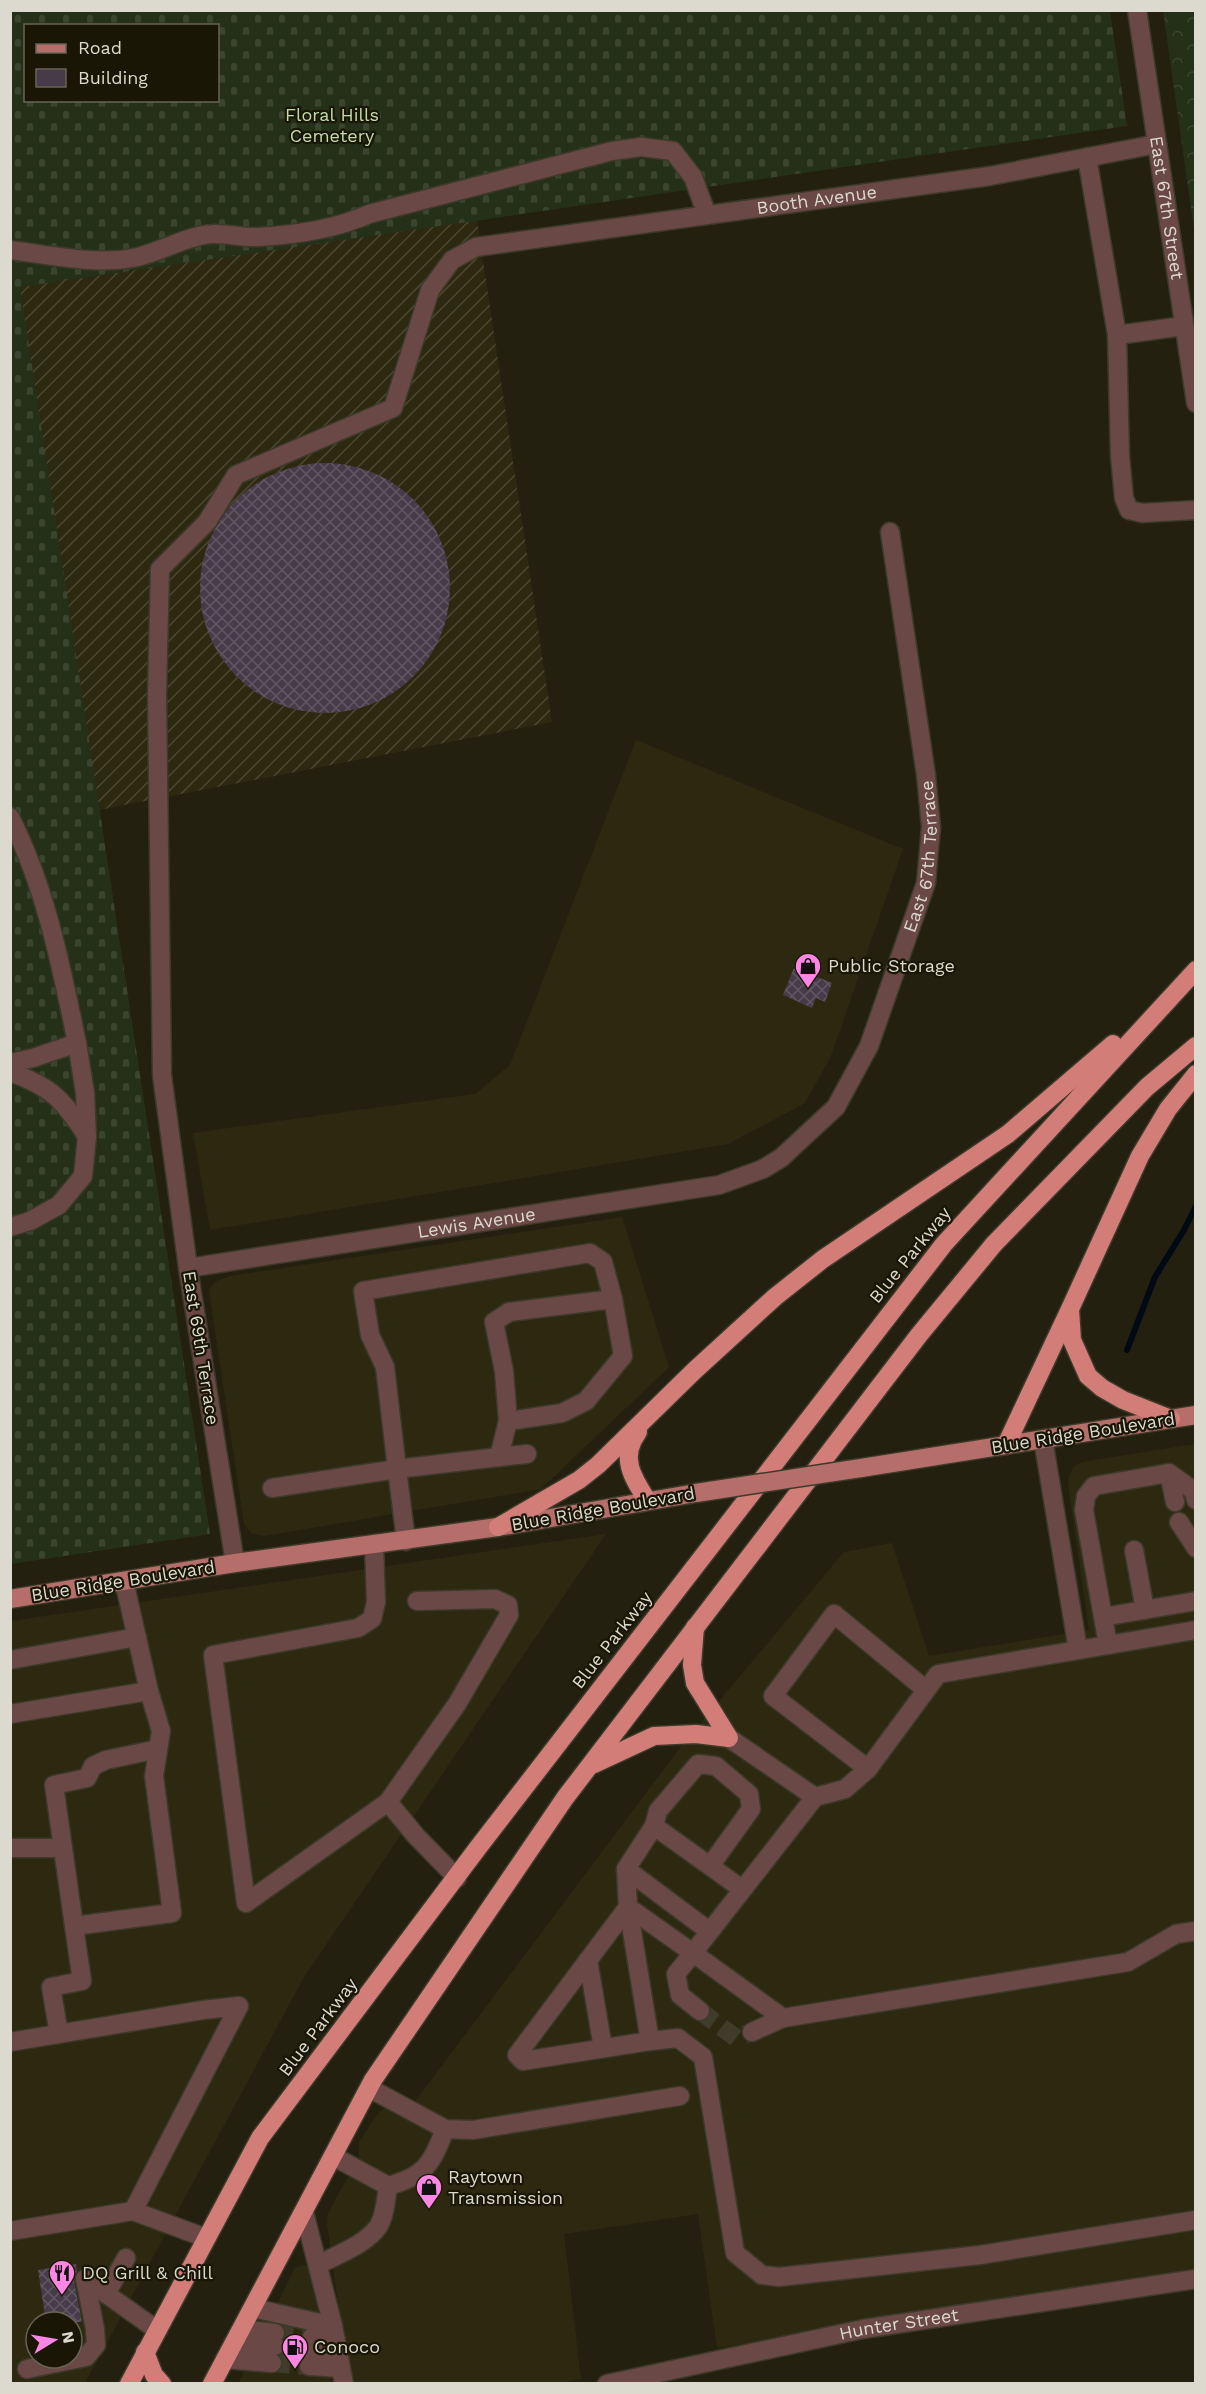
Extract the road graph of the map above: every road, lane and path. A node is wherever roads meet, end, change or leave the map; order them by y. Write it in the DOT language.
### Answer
graph roads {
  1 [pos="1137,10"];
  2 [pos="1157,144"];
  3 [pos="1087,157"];
  4 [pos="707,215"];
  5 [pos="476,247"];
  6 [pos="10,250"];
  7 [pos="1184,326"];
  8 [pos="1117,335"];
  9 [pos="1196,403"];
  10 [pos="1196,510"];
  11 [pos="890,531"];
  12 [pos="10,817"];
  13 [pos="1192,974"];
  14 [pos="77,1043"];
  15 [pos="1196,1046"];
  16 [pos="10,1063"];
  17 [pos="10,1072"];
  18 [pos="1196,1074"];
  19 [pos="87,1136"];
  20 [pos="763,1169"];
  21 [pos="10,1227"];
  22 [pos="188,1268"];
  23 [pos="613,1299"];
  24 [pos="1070,1309"];
  25 [pos="1196,1415"];
  26 [pos="650,1416"];
  27 [pos="1171,1419"];
  28 [pos="508,1420"];
  29 [pos="1043,1439"];
  30 [pos="1006,1445"];
  31 [pos="527,1454"];
  32 [pos="499,1457"];
  33 [pos="397,1469"];
  34 [pos="1169,1473"];
  35 [pos="272,1488"];
  36 [pos="647,1500"];
  37 [pos="1196,1500"];
  38 [pos="1175,1502"];
  39 [pos="1179,1522"];
  40 [pos="498,1527"];
  41 [pos="406,1541"];
  42 [pos="1195,1543"];
  43 [pos="374,1544"];
  44 [pos="1134,1550"];
  45 [pos="235,1563"];
  46 [pos="124,1581"];
  47 [pos="10,1599"];
  48 [pos="417,1601"];
  49 [pos="1196,1601"];
  50 [pos="1144,1610"];
  51 [pos="1103,1617"];
  52 [pos="695,1627"];
  53 [pos="1196,1630"];
  54 [pos="137,1638"];
  55 [pos="1108,1645"];
  56 [pos="1078,1650"];
  57 [pos="10,1660"];
  58 [pos="926,1689"];
  59 [pos="149,1691"];
  60 [pos="10,1714"];
  61 [pos="729,1738"];
  62 [pos="158,1749"];
  63 [pos="590,1766"];
  64 [pos="868,1769"];
  65 [pos="815,1797"];
  66 [pos="388,1802"];
  67 [pos="654,1827"];
  68 [pos="10,1848"];
  69 [pos="63,1848"];
  70 [pos="710,1866"];
  71 [pos="626,1869"];
  72 [pos="457,1878"];
  73 [pos="742,1889"];
  74 [pos="628,1907"];
  75 [pos="74,1926"];
  76 [pos="709,1931"];
  77 [pos="1196,1931"];
  78 [pos="693,1953"];
  79 [pos="588,1960"];
  80 [pos="700,2011"];
  81 [pos="783,2018"];
  82 [pos="752,2032"];
  83 [pos="59,2034"];
  84 [pos="650,2041"];
  85 [pos="10,2042"];
  86 [pos="603,2049"];
  87 [pos="369,2088"];
  88 [pos="680,2096"];
  89 [pos="445,2129"];
  90 [pos="333,2156"];
  91 [pos="388,2186"];
  92 [pos="133,2211"];
  93 [pos="304,2212"];
  94 [pos="1196,2220"];
  95 [pos="10,2231"];
  96 [pos="206,2238"];
  97 [pos="126,2258"];
  98 [pos="318,2265"];
  99 [pos="1196,2279"];
  100 [pos="106,2294"];
  101 [pos="253,2308"];
  102 [pos="157,2330"];
  103 [pos="238,2335"];
  104 [pos="145,2352"];
  105 [pos="338,2354"];
  106 [pos="84,2357"];
  107 [pos="225,2360"];
  108 [pos="129,2384"];
  109 [pos="162,2384"];
  110 [pos="212,2384"];
  111 [pos="607,2384"];
  1 -- 2 [label="street, East 67th Street"];
  2 -- 3 [label="street, Booth Avenue"];
  2 -- 7 [label="street, East 67th Street"];
  3 -- 4 [label="street, Booth Avenue"];
  3 -- 8 [label="street"];
  4 -- 5 [label="street, Booth Avenue"];
  4 -- 6 [label="street"];
  5 -- 22 [label="street, East 69th Terrace"];
  7 -- 8 [label="street"];
  7 -- 9 [label="street, East 67th Street"];
  8 -- 10 [label="street"];
  11 -- 20 [label="street, East 67th Terrace"];
  12 -- 14 [label="street"];
  13 -- 26 [label="highway"];
  13 -- 72 [label="highway, Blue Parkway"];
  14 -- 16 [label="street"];
  14 -- 19 [label="street"];
  15 -- 52 [label="highway"];
  17 -- 19 [label="street"];
  18 -- 24 [label="highway"];
  19 -- 21 [label="street"];
  20 -- 22 [label="street, Lewis Avenue"];
  22 -- 45 [label="street, East 69th Terrace"];
  23 -- 28 [label="street"];
  23 -- 28 [label="street"];
  23 -- 33 [label="street"];
  24 -- 27 [label="highway"];
  24 -- 30 [label="highway"];
  25 -- 27 [label="main road, Blue Ridge Boulevard"];
  26 -- 36 [label="highway"];
  26 -- 40 [label="highway"];
  27 -- 29 [label="main road, Blue Ridge Boulevard"];
  28 -- 32 [label="street"];
  29 -- 30 [label="main road, Blue Ridge Boulevard"];
  29 -- 56 [label="street"];
  30 -- 36 [label="main road, Blue Ridge Boulevard, bridge"];
  31 -- 32 [label="street"];
  32 -- 33 [label="street"];
  33 -- 35 [label="street"];
  33 -- 41 [label="street"];
  34 -- 37 [label="street"];
  34 -- 38 [label="street"];
  34 -- 51 [label="street"];
  36 -- 40 [label="main road, Blue Ridge Boulevard"];
  39 -- 42 [label="street"];
  40 -- 41 [label="main road, Blue Ridge Boulevard"];
  41 -- 43 [label="main road, Blue Ridge Boulevard"];
  43 -- 45 [label="main road, Blue Ridge Boulevard"];
  43 -- 66 [label="street"];
  44 -- 50 [label="street"];
  45 -- 46 [label="main road, Blue Ridge Boulevard"];
  46 -- 47 [label="main road, Blue Ridge Boulevard"];
  46 -- 54 [label="street"];
  48 -- 66 [label="street"];
  49 -- 50 [label="street"];
  50 -- 51 [label="street"];
  51 -- 55 [label="street"];
  52 -- 61 [label="highway"];
  52 -- 63 [label="highway"];
  53 -- 55 [label="street"];
  54 -- 57 [label="street"];
  54 -- 59 [label="street"];
  55 -- 56 [label="street"];
  56 -- 58 [label="street"];
  58 -- 64 [label="street"];
  58 -- 64 [label="street"];
  59 -- 60 [label="street"];
  59 -- 62 [label="street"];
  61 -- 63 [label="highway"];
  61 -- 65 [label="street"];
  62 -- 69 [label="street"];
  62 -- 75 [label="street"];
  63 -- 87 [label="highway"];
  64 -- 65 [label="street"];
  65 -- 73 [label="street"];
  66 -- 72 [label="street"];
  67 -- 70 [label="street"];
  67 -- 70 [label="street"];
  67 -- 71 [label="street"];
  68 -- 69 [label="street"];
  69 -- 75 [label="street"];
  70 -- 73 [label="street"];
  71 -- 74 [label="street"];
  71 -- 76 [label="street"];
  72 -- 96 [label="highway, Blue Parkway"];
  73 -- 76 [label="street"];
  74 -- 78 [label="street"];
  74 -- 79 [label="street"];
  74 -- 84 [label="street"];
  75 -- 83 [label="street"];
  76 -- 78 [label="street"];
  77 -- 81 [label="street"];
  78 -- 80 [label="street"];
  78 -- 81 [label="street"];
  79 -- 86 [label="street"];
  79 -- 86 [label="street"];
  81 -- 82 [label="street"];
  83 -- 85 [label="street"];
  83 -- 92 [label="street"];
  84 -- 86 [label="street"];
  84 -- 94 [label="street"];
  87 -- 89 [label="street"];
  87 -- 90 [label="highway"];
  88 -- 89 [label="street"];
  89 -- 91 [label="street"];
  90 -- 91 [label="street"];
  90 -- 93 [label="highway"];
  91 -- 98 [label="street"];
  92 -- 95 [label="street"];
  92 -- 96 [label="street"];
  93 -- 98 [label="street"];
  93 -- 101 [label="highway"];
  96 -- 102 [label="highway, Blue Parkway"];
  97 -- 100 [label="street"];
  98 -- 105 [label="street"];
  99 -- 111 [label="street, Hunter Street"];
  100 -- 102 [label="street"];
  100 -- 106 [label="street"];
  101 -- 103 [label="highway"];
  101 -- 105 [label="street"];
  102 -- 104 [label="highway, Blue Parkway"];
  103 -- 107 [label="highway"];
  103 -- 107 [label="street"];
  104 -- 108 [label="highway, Blue Parkway"];
  104 -- 109 [label="highway"];
  105 -- 105 [label="street"];
  107 -- 110 [label="highway"];
}
